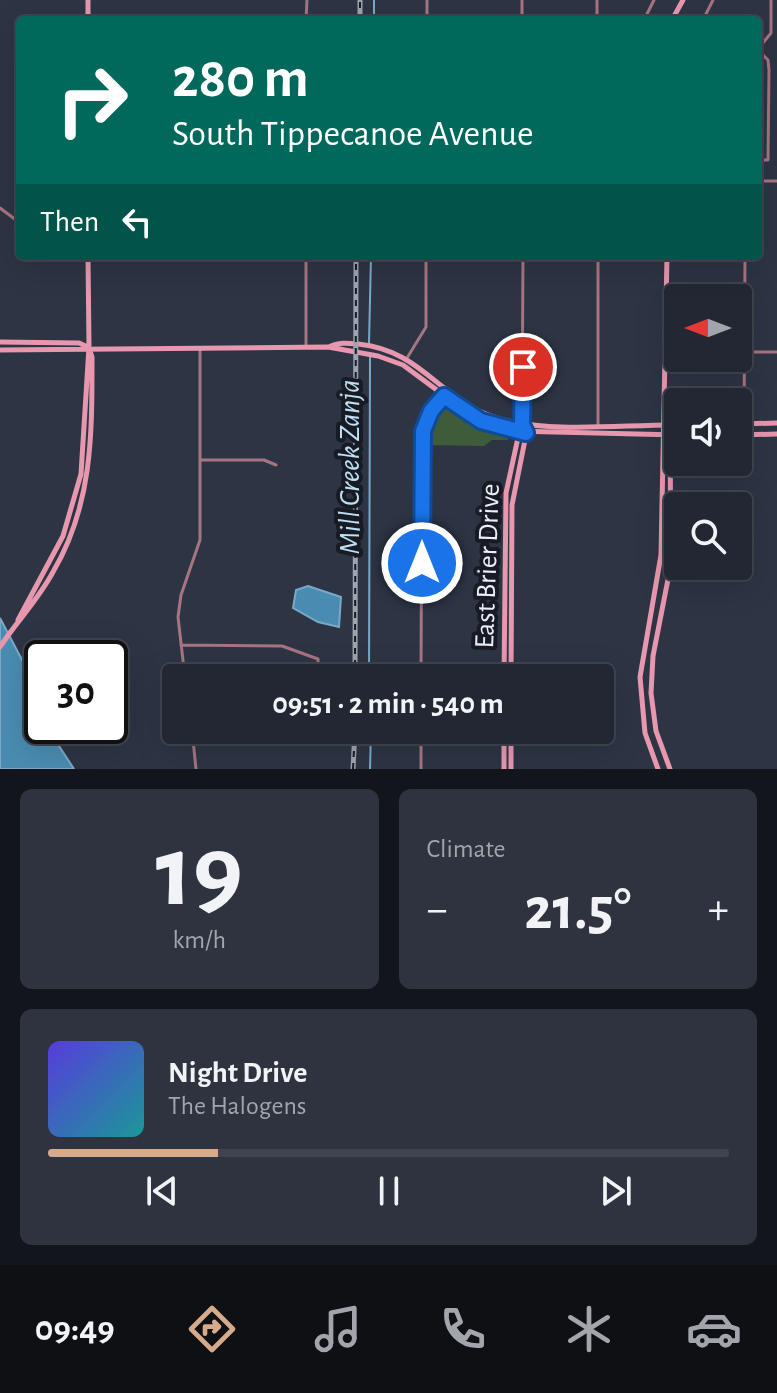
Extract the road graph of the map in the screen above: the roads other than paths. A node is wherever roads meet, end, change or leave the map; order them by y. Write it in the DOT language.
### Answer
graph roads {
  1 [pos="771,0"];
  2 [pos="762,45"];
  3 [pos="762,55"];
  4 [pos="762,160"];
  5 [pos="88,260"];
  6 [pos="306,260"];
  7 [pos="426,260"];
  8 [pos="523,260"];
  9 [pos="598,260"];
  10 [pos="667,260"];
  11 [pos="745,260"];
  12 [pos="667,284"];
  13 [pos="745,284"];
  14 [pos="0,342"];
  15 [pos="89,347"];
  16 [pos="200,347"];
  17 [pos="306,347"];
  18 [pos="328,347"];
  19 [pos="0,350"];
  20 [pos="752,352"];
  21 [pos="777,352"];
  22 [pos="405,362"];
  23 [pos="448,390"];
  24 [pos="444,396"];
  25 [pos="777,423"];
  26 [pos="664,424"];
  27 [pos="752,424"];
  28 [pos="522,425"];
  29 [pos="598,425"];
  30 [pos="664,429"];
  31 [pos="523,433"];
  32 [pos="662,434"];
  33 [pos="752,434"];
  34 [pos="777,434"];
  35 [pos="200,460"];
  36 [pos="276,465"];
  37 [pos="673,476"];
  38 [pos="51,561"];
  39 [pos="58,564"];
  40 [pos="18,620"];
  41 [pos="181,645"];
  42 [pos="0,647"];
  43 [pos="183,664"];
  44 [pos="318,664"];
  45 [pos="421,664"];
  46 [pos="504,664"];
  47 [pos="511,664"];
  48 [pos="193,744"];
  49 [pos="421,744"];
  50 [pos="504,744"];
  51 [pos="511,744"];
  52 [pos="196,769"];
  53 [pos="421,769"];
  54 [pos="504,769"];
  55 [pos="511,769"];
  56 [pos="658,769"];
  57 [pos="670,769"];
  1 -- 2 [label="street"];
  3 -- 4 [label="street"];
  5 -- 15 [label="main road"];
  6 -- 17 [label="street"];
  7 -- 22 [label="street"];
  8 -- 28 [label="street"];
  9 -- 29 [label="street"];
  10 -- 12 [label="main road"];
  11 -- 13 [label="street"];
  14 -- 15 [label="main road"];
  15 -- 16 [label="main road"];
  15 -- 19 [label="main road"];
  15 -- 38 [label="main road"];
  15 -- 39 [label="main road"];
  16 -- 17 [label="main road"];
  16 -- 35 [label="street"];
  17 -- 18 [label="main road"];
  18 -- 22 [label="main road"];
  18 -- 22 [label="main road"];
  20 -- 21 [label="street"];
  22 -- 23 [label="main road"];
  22 -- 24 [label="main road"];
  23 -- 24 [label="main road"];
  23 -- 28 [label="main road"];
  24 -- 31 [label="main road"];
  24 -- 45 [label="street"];
  25 -- 27 [label="main road"];
  26 -- 29 [label="main road"];
  28 -- 29 [label="main road"];
  28 -- 31 [label="main road, East Brier Drive"];
  30 -- 32 [label="main road"];
  31 -- 32 [label="main road"];
  31 -- 46 [label="main road, East Brier Drive"];
  31 -- 47 [label="main road, East Brier Drive"];
  32 -- 56 [label="main road"];
  33 -- 34 [label="main road"];
  35 -- 36 [label="street"];
  35 -- 41 [label="street"];
  37 -- 57 [label="main road"];
  38 -- 39 [label="main road"];
  38 -- 40 [label="main road"];
  39 -- 40 [label="main road"];
  40 -- 42 [label="main road"];
  41 -- 43 [label="street"];
  41 -- 44 [label="street"];
  48 -- 52 [label="street"];
  49 -- 53 [label="street"];
  50 -- 54 [label="main road"];
  51 -- 55 [label="main road"];
}
